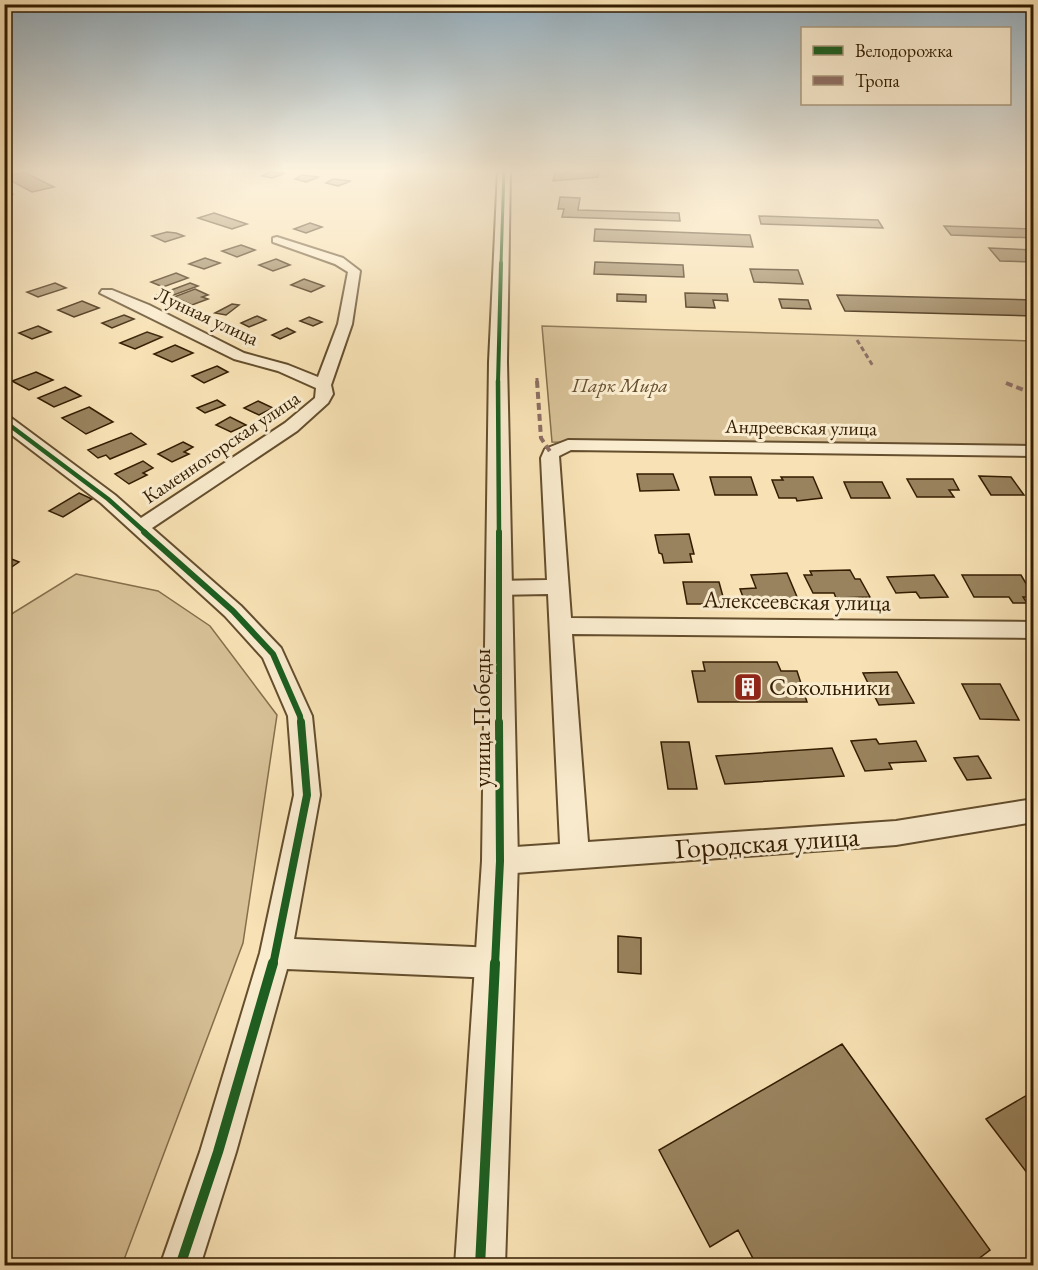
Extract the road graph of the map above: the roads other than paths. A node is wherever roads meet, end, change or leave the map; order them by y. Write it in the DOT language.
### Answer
graph roads {
  1 [pos="502,229"];
  2 [pos="278,240"];
  3 [pos="107,293"];
  4 [pos="324,385"];
  5 [pos="4,422"];
  6 [pos="1034,451"];
  7 [pos="141,526"];
  8 [pos="559,587"];
  9 [pos="500,588"];
  10 [pos="561,626"];
  11 [pos="1034,630"];
  12 [pos="1034,810"];
  13 [pos="574,855"];
  14 [pos="500,861"];
  15 [pos="276,953"];
  16 [pos="495,963"];
  17 [pos="180,1266"];
  18 [pos="480,1266"];
  1 -- 9 [label="street, улица Победы"];
  2 -- 4 [label="street, Каменногорская улица"];
  3 -- 4 [label="street, Лунная улица"];
  4 -- 7 [label="street, Каменногорская улица"];
  5 -- 7 [label="street"];
  6 -- 8 [label="street, Андреевская улица"];
  7 -- 15 [label="street"];
  8 -- 9 [label="street"];
  8 -- 10 [label="street"];
  9 -- 14 [label="street, улица Победы"];
  10 -- 11 [label="street, Алексеевская улица"];
  10 -- 13 [label="street"];
  12 -- 13 [label="street, Городская улица"];
  13 -- 14 [label="street, Городская улица"];
  14 -- 16 [label="street, улица Победы"];
  15 -- 16 [label="street"];
  15 -- 17 [label="street"];
  16 -- 18 [label="street, улица Победы"];
}
